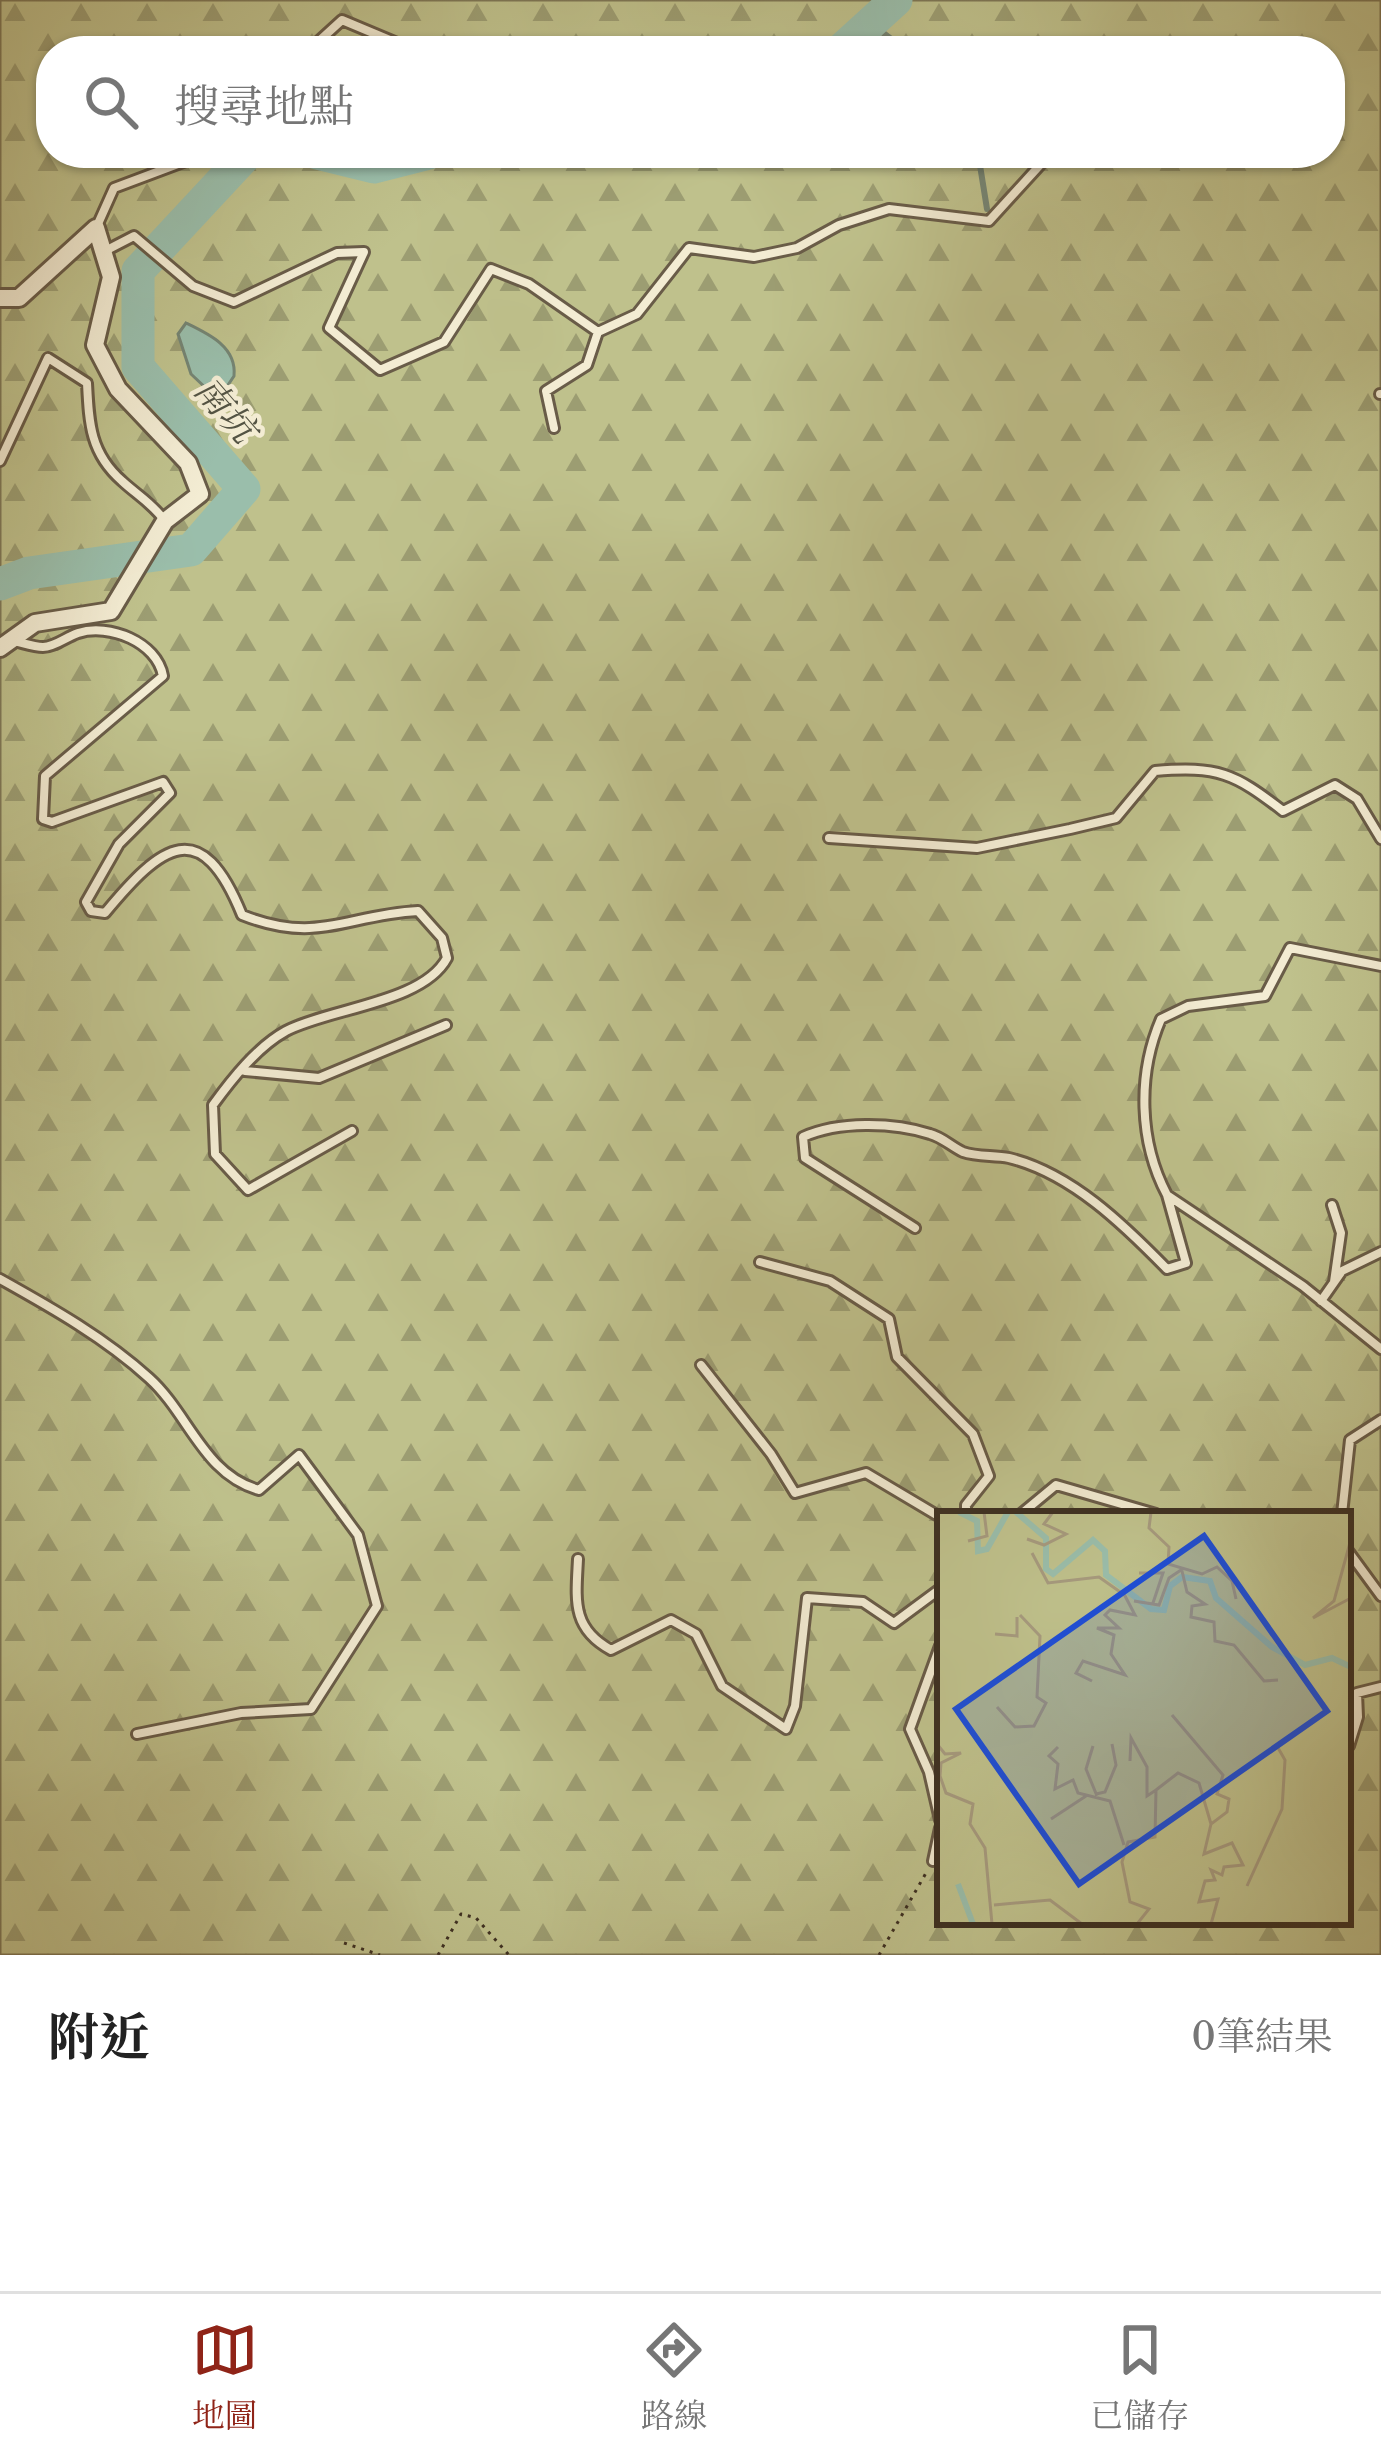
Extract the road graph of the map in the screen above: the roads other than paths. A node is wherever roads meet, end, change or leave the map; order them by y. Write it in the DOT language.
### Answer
graph roads {
  1 [pos="324,36"];
  2 [pos="380,36"];
  3 [pos="167,168"];
  4 [pos="1037,168"];
  5 [pos="96,228"];
  6 [pos="104,252"];
  7 [pos="0,298"];
  8 [pos="598,332"];
  9 [pos="554,428"];
  10 [pos="0,461"];
  11 [pos="164,522"];
  12 [pos="6,645"];
  13 [pos="829,838"];
  14 [pos="1381,839"];
  15 [pos="1381,966"];
  16 [pos="446,1025"];
  17 [pos="244,1071"];
  18 [pos="352,1131"];
  19 [pos="1167,1195"];
  20 [pos="1332,1205"];
  21 [pos="915,1228"];
  22 [pos="1381,1252"];
  23 [pos="760,1262"];
  24 [pos="0,1279"];
  25 [pos="1334,1283"];
  26 [pos="1321,1301"];
  27 [pos="1381,1349"];
  28 [pos="700,1365"];
  29 [pos="1381,1420"];
  30 [pos="966,1511"];
  31 [pos="1025,1511"];
  32 [pos="1146,1511"];
  33 [pos="1342,1511"];
  34 [pos="937,1515"];
  35 [pos="1351,1556"];
  36 [pos="578,1558"];
  37 [pos="1351,1574"];
  38 [pos="1365,1577"];
  39 [pos="937,1592"];
  40 [pos="1381,1596"];
  41 [pos="937,1654"];
  42 [pos="1381,1687"];
  43 [pos="136,1734"];
  44 [pos="1351,1740"];
  45 [pos="937,1810"];
  46 [pos="937,1840"];
  47 [pos="933,1861"];
  1 -- 2 [label="lane"];
  3 -- 5 [label="lane"];
  4 -- 8 [label="lane"];
  5 -- 6 [label="street"];
  5 -- 7 [label="street"];
  6 -- 8 [label="lane"];
  6 -- 11 [label="street"];
  8 -- 9 [label="lane"];
  10 -- 11 [label="lane"];
  11 -- 12 [label="street"];
  12 -- 17 [label="lane"];
  13 -- 14 [label="lane"];
  15 -- 19 [label="lane"];
  16 -- 17 [label="lane"];
  17 -- 18 [label="lane"];
  19 -- 21 [label="lane"];
  19 -- 26 [label="lane"];
  20 -- 25 [label="lane"];
  22 -- 25 [label="lane"];
  23 -- 30 [label="lane"];
  24 -- 43 [label="lane"];
  25 -- 26 [label="lane"];
  26 -- 27 [label="lane"];
  28 -- 34 [label="lane"];
  29 -- 33 [label="lane"];
  31 -- 32 [label="lane"];
  35 -- 38 [label="lane"];
  36 -- 39 [label="lane"];
  37 -- 38 [label="lane"];
  38 -- 40 [label="lane"];
  41 -- 45 [label="lane"];
  42 -- 44 [label="lane"];
  46 -- 47 [label="lane"];
}
